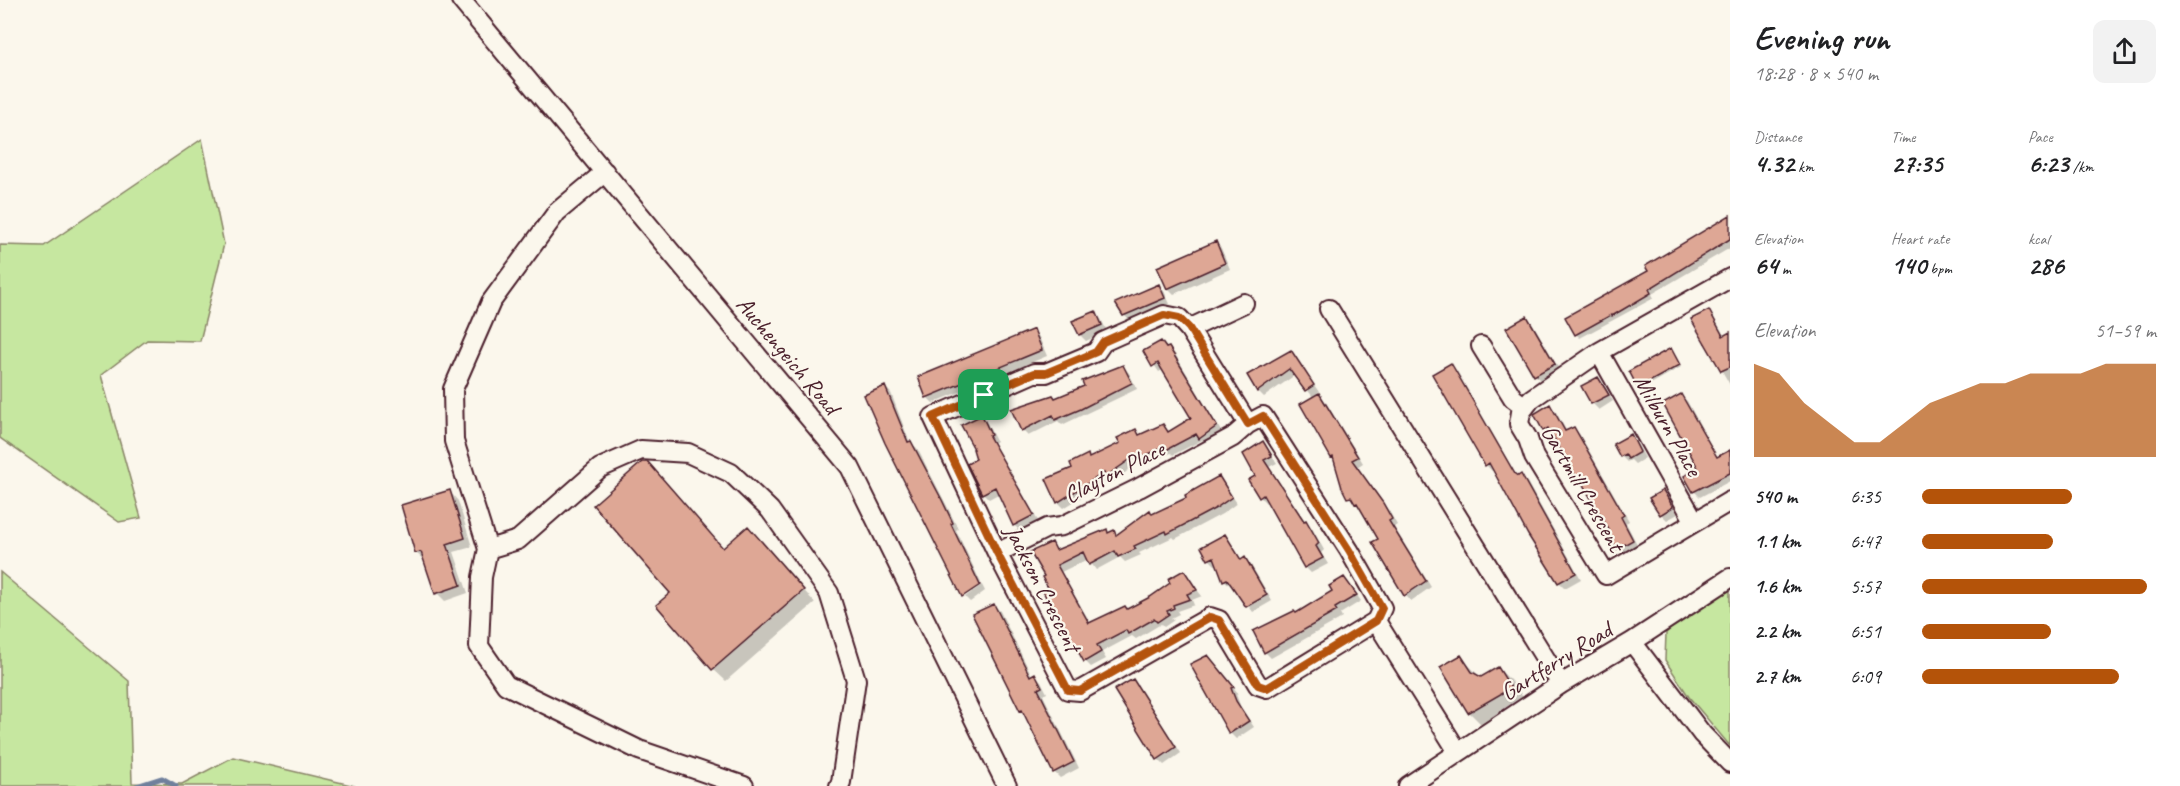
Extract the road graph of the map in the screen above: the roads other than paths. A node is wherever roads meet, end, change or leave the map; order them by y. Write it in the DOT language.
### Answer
graph roads {
  1 [pos="461,0"];
  2 [pos="605,172"];
  3 [pos="1727,286"];
  4 [pos="1244,303"];
  5 [pos="1329,309"];
  6 [pos="1189,328"];
  7 [pos="1481,346"];
  8 [pos="1599,352"];
  9 [pos="1525,407"];
  10 [pos="1248,424"];
  11 [pos="1730,501"];
  12 [pos="1695,522"];
  13 [pos="488,549"];
  14 [pos="997,553"];
  15 [pos="1730,578"];
  16 [pos="1376,621"];
  17 [pos="1632,642"];
  18 [pos="1561,684"];
  19 [pos="1458,752"];
  20 [pos="1730,764"];
  21 [pos="744,786"];
  22 [pos="838,786"];
  23 [pos="1007,786"];
  24 [pos="1408,786"];
  1 -- 2 [label="street, Auchengeich Road"];
  2 -- 13 [label="street"];
  2 -- 23 [label="street, Auchengeich Road"];
  3 -- 8 [label="street, Gartmill Crescent"];
  4 -- 6 [label="street"];
  5 -- 18 [label="street"];
  6 -- 10 [label="street"];
  6 -- 14 [label="street, Jackson Crescent"];
  7 -- 9 [label="street"];
  8 -- 9 [label="street, Gartmill Crescent"];
  8 -- 12 [label="street, Milburn Place"];
  9 -- 12 [label="street, Gartmill Crescent"];
  10 -- 14 [label="street, Clayton Place"];
  10 -- 16 [label="street"];
  11 -- 12 [label="street, Gartmill Crescent"];
  13 -- 21 [label="street"];
  13 -- 22 [label="street"];
  14 -- 16 [label="street, Jackson Crescent"];
  15 -- 17 [label="street, Gartferry Road"];
  16 -- 19 [label="street"];
  17 -- 18 [label="street, Gartferry Road"];
  17 -- 20 [label="street"];
  18 -- 19 [label="street, Gartferry Road"];
  19 -- 24 [label="street, Gartferry Road"];
}
